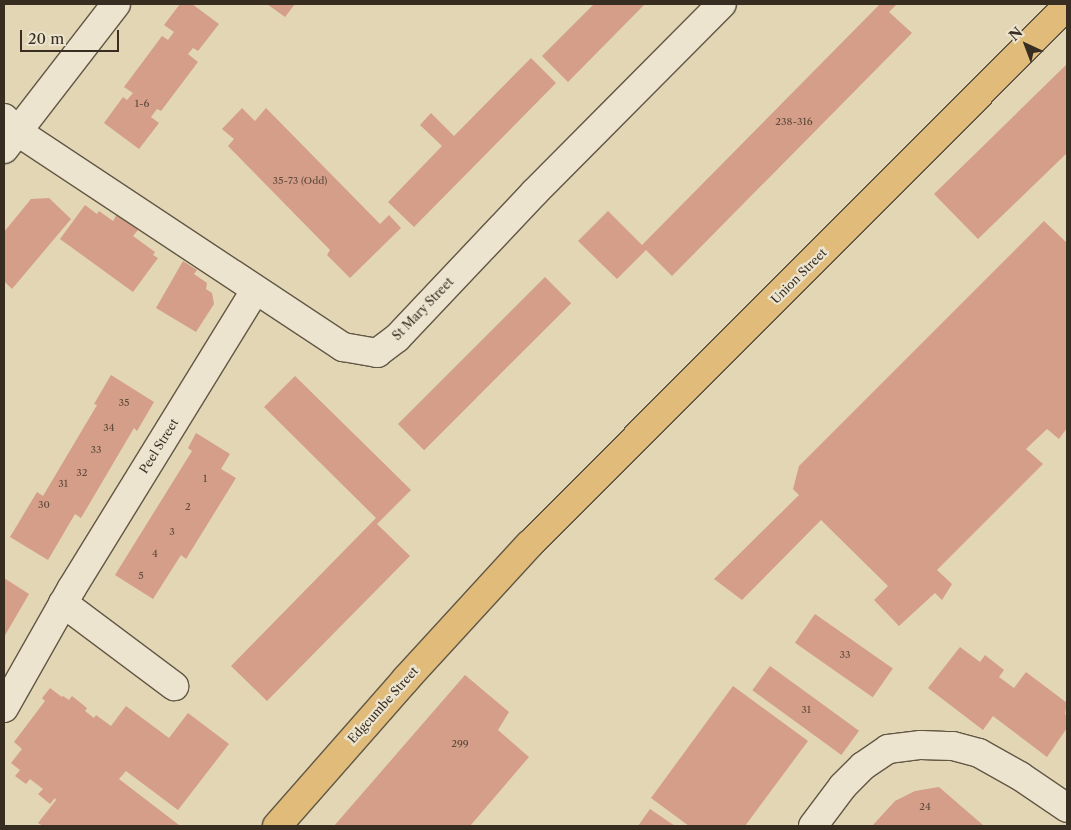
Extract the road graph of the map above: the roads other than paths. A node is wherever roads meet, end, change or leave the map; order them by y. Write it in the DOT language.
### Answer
graph roads {
  1 [pos="116,4"];
  2 [pos="722,4"];
  3 [pos="1067,6"];
  4 [pos="9,133"];
  5 [pos="255,290"];
  6 [pos="491,585"];
  7 [pos="63,603"];
  8 [pos="174,686"];
  9 [pos="4,708"];
  10 [pos="1067,808"];
  11 [pos="277,826"];
  12 [pos="813,826"];
  1 -- 4 [label="street"];
  2 -- 5 [label="street, St Mary Street"];
  3 -- 6 [label="main road, Union Street"];
  4 -- 5 [label="street, St Mary Street"];
  5 -- 7 [label="street, Peel Street"];
  6 -- 11 [label="main road, Edgcumbe Street"];
  7 -- 8 [label="street"];
  7 -- 9 [label="street, Peel Street"];
  10 -- 12 [label="street"];
}
